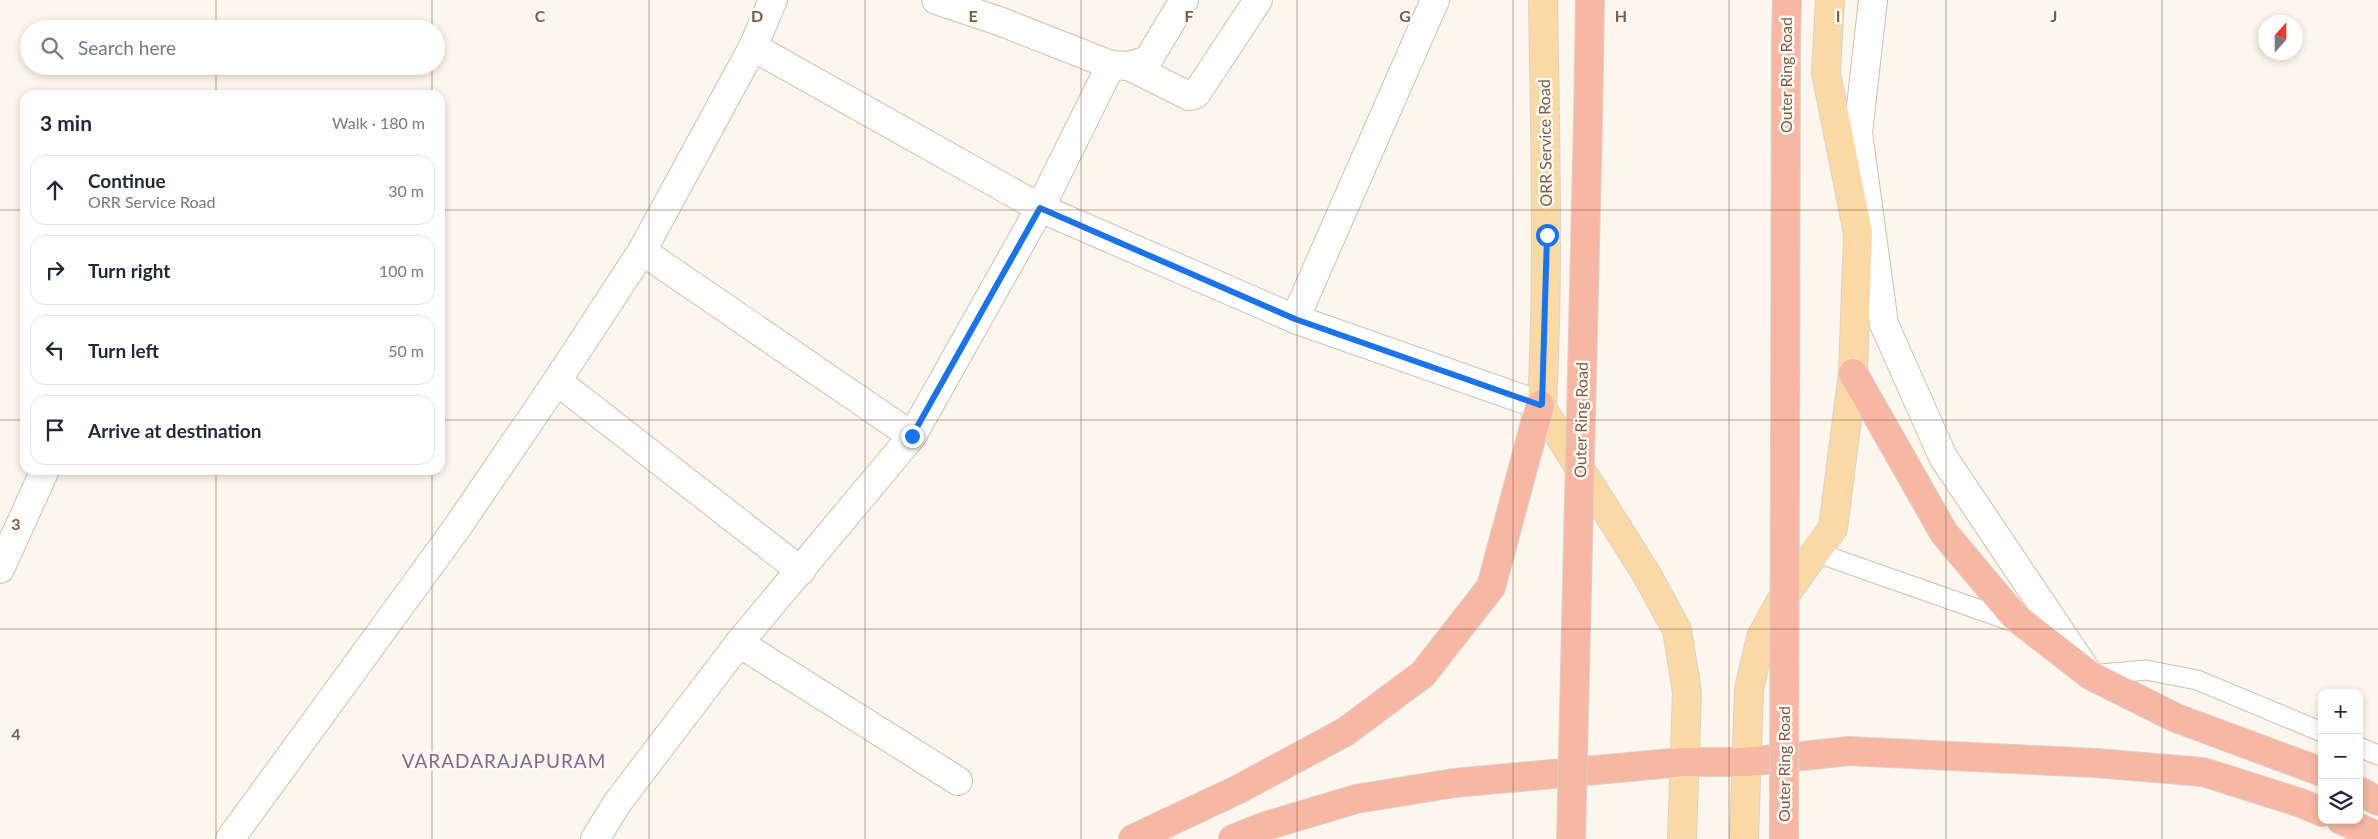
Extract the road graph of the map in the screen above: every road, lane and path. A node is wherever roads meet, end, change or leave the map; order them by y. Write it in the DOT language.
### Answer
graph roads {
  1 [pos="773,0"];
  2 [pos="936,0"];
  3 [pos="1184,0"];
  4 [pos="1258,0"];
  5 [pos="1435,0"];
  6 [pos="1543,0"];
  7 [pos="1590,0"];
  8 [pos="1787,0"];
  9 [pos="1830,0"];
  10 [pos="1873,0"];
  11 [pos="754,46"];
  12 [pos="1120,66"];
  13 [pos="1040,208"];
  14 [pos="642,251"];
  15 [pos="1295,319"];
  16 [pos="1853,373"];
  17 [pos="558,381"];
  18 [pos="1540,405"];
  19 [pos="912,436"];
  20 [pos="43,475"];
  21 [pos="1815,552"];
  22 [pos="0,570"];
  23 [pos="801,572"];
  24 [pos="2028,627"];
  25 [pos="739,644"];
  26 [pos="2090,675"];
  27 [pos="2318,730"];
  28 [pos="2363,749"];
  29 [pos="2378,755"];
  30 [pos="1684,762"];
  31 [pos="1746,762"];
  32 [pos="2318,771"];
  33 [pos="958,780"];
  34 [pos="2363,793"];
  35 [pos="2378,801"];
  36 [pos="2318,810"];
  37 [pos="2350,824"];
  38 [pos="2378,836"];
  39 [pos="230,839"];
  40 [pos="595,839"];
  41 [pos="1133,839"];
  42 [pos="1233,839"];
  43 [pos="1571,839"];
  44 [pos="1682,839"];
  45 [pos="1744,839"];
  46 [pos="1784,839"];
  1 -- 11 [label="street"];
  2 -- 12 [label="street"];
  3 -- 12 [label="street"];
  4 -- 12 [label="street"];
  5 -- 15 [label="street"];
  6 -- 18 [label="main road, ORR Service Road"];
  7 -- 43 [label="highway, Outer Ring Road, bridge"];
  8 -- 46 [label="highway, Outer Ring Road, bridge"];
  9 -- 16 [label="main road"];
  10 -- 26 [label="street"];
  11 -- 13 [label="street"];
  11 -- 14 [label="street"];
  12 -- 13 [label="street"];
  13 -- 15 [label="street"];
  13 -- 19 [label="street"];
  14 -- 17 [label="street"];
  14 -- 19 [label="street"];
  15 -- 18 [label="street"];
  16 -- 21 [label="main road"];
  16 -- 24 [label="highway"];
  17 -- 23 [label="street"];
  17 -- 39 [label="street"];
  18 -- 30 [label="main road"];
  18 -- 41 [label="highway"];
  19 -- 23 [label="street"];
  20 -- 22 [label="street"];
  21 -- 24 [label="lane"];
  21 -- 31 [label="main road"];
  23 -- 25 [label="street"];
  24 -- 26 [label="highway"];
  25 -- 33 [label="street"];
  25 -- 40 [label="street"];
  26 -- 27 [label="lane"];
  26 -- 32 [label="highway"];
  28 -- 29 [label="lane"];
  30 -- 31 [label="highway"];
  30 -- 42 [label="highway"];
  30 -- 44 [label="main road"];
  31 -- 36 [label="highway"];
  31 -- 45 [label="main road"];
  34 -- 35 [label="highway"];
  37 -- 38 [label="highway"];
}
